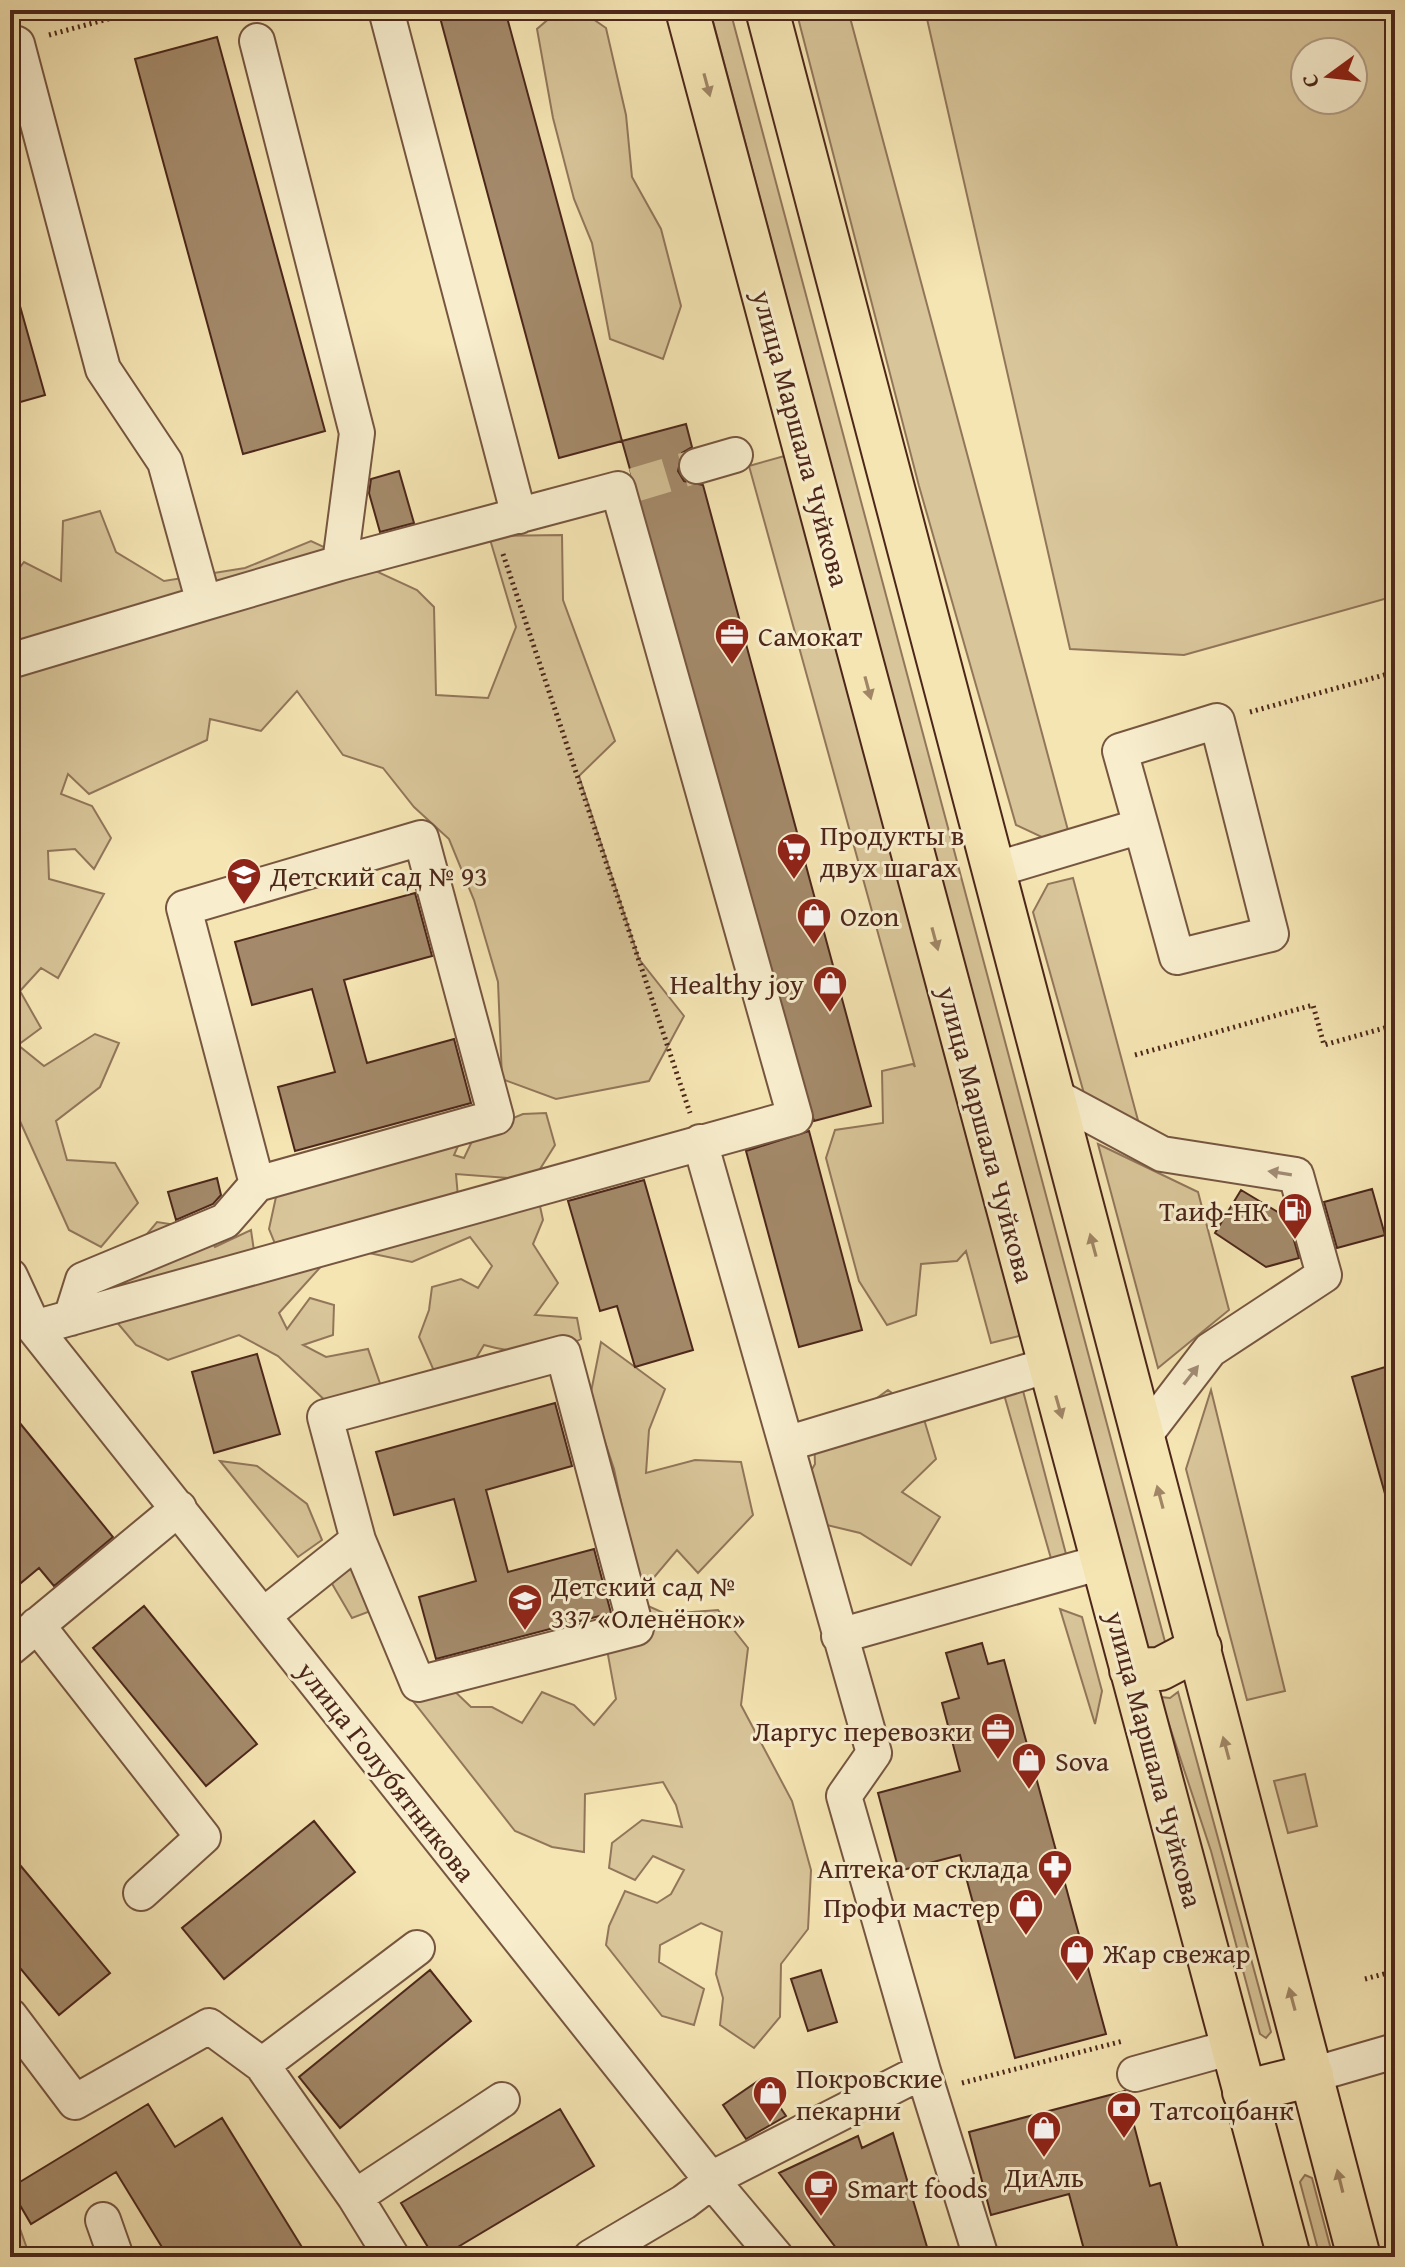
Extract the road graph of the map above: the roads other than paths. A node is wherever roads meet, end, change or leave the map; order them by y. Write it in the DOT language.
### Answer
graph roads {
  1 [pos="386,10"];
  2 [pos="687,10"];
  3 [pos="767,10"];
  4 [pos="257,41"];
  5 [pos="14,45"];
  6 [pos="735,455"];
  7 [pos="697,466"];
  8 [pos="505,519"];
  9 [pos="340,563"];
  10 [pos="204,603"];
  11 [pos="10,661"];
  12 [pos="1141,826"];
  13 [pos="994,870"];
  14 [pos="1054,1096"];
  15 [pos="700,1142"];
  16 [pos="257,1184"];
  17 [pos="10,1276"];
  18 [pos="71,1318"];
  19 [pos="34,1328"];
  20 [pos="1049,1365"];
  21 [pos="1144,1436"];
  22 [pos="786,1444"];
  23 [pos="179,1508"];
  24 [pos="358,1540"];
  25 [pos="1102,1562"];
  26 [pos="264,1615"];
  27 [pos="37,1625"];
  28 [pos="839,1636"];
  29 [pos="10,1648"];
  30 [pos="1200,1648"];
  31 [pos="1131,1670"];
  32 [pos="141,1893"];
  33 [pos="417,1948"];
  34 [pos="10,2016"];
  35 [pos="1232,2047"];
  36 [pos="1395,2051"];
  37 [pos="262,2065"];
  38 [pos="923,2071"];
  39 [pos="1135,2074"];
  40 [pos="1312,2075"];
  41 [pos="1244,2092"];
  42 [pos="502,2100"];
  43 [pos="713,2182"];
  44 [pos="355,2197"];
  45 [pos="103,2220"];
  46 [pos="116,2257"];
  47 [pos="392,2257"];
  48 [pos="591,2257"];
  49 [pos="776,2257"];
  50 [pos="981,2257"];
  51 [pos="1289,2257"];
  52 [pos="1359,2257"];
  1 -- 8 [label="street"];
  2 -- 20 [label="main road, улица Маршала Чуйкова, one-way"];
  3 -- 13 [label="main road"];
  4 -- 9 [label="street"];
  5 -- 10 [label="street"];
  6 -- 7 [label="street"];
  8 -- 9 [label="street"];
  8 -- 15 [label="street"];
  9 -- 10 [label="street"];
  10 -- 11 [label="street"];
  12 -- 12 [label="street"];
  12 -- 13 [label="street"];
  13 -- 14 [label="main road"];
  21 -- 14 [label="main road, one-way"];
  21 -- 14 [label="street, one-way"];
  15 -- 18 [label="street"];
  15 -- 22 [label="street"];
  16 -- 16 [label="street"];
  16 -- 18 [label="street"];
  17 -- 19 [label="street, улица Голубятникова"];
  18 -- 19 [label="street"];
  19 -- 23 [label="street, улица Голубятникова"];
  20 -- 22 [label="street"];
  20 -- 25 [label="main road, улица Маршала Чуйкова, one-way"];
  30 -- 21 [label="main road, one-way"];
  22 -- 28 [label="street"];
  23 -- 26 [label="street, улица Голубятникова"];
  23 -- 27 [label="street"];
  24 -- 24 [label="street"];
  24 -- 26 [label="street"];
  25 -- 28 [label="street"];
  25 -- 31 [label="main road, улица Маршала Чуйкова"];
  26 -- 43 [label="street, улица Голубятникова"];
  27 -- 29 [label="street"];
  27 -- 32 [label="street"];
  28 -- 38 [label="street"];
  30 -- 31 [label="main road"];
  40 -- 30 [label="main road, one-way"];
  31 -- 35 [label="main road, улица Маршала Чуйкова"];
  33 -- 37 [label="street"];
  34 -- 37 [label="street"];
  35 -- 39 [label="street"];
  35 -- 41 [label="main road, улица Маршала Чуйкова"];
  36 -- 40 [label="street"];
  37 -- 44 [label="street"];
  38 -- 43 [label="street"];
  38 -- 50 [label="street"];
  40 -- 41 [label="main road"];
  52 -- 40 [label="main road, one-way"];
  41 -- 51 [label="main road, улица Маршала Чуйкова"];
  42 -- 44 [label="street"];
  43 -- 48 [label="street"];
  43 -- 49 [label="street, улица Голубятникова"];
  44 -- 47 [label="street"];
  45 -- 46 [label="street"];
}
